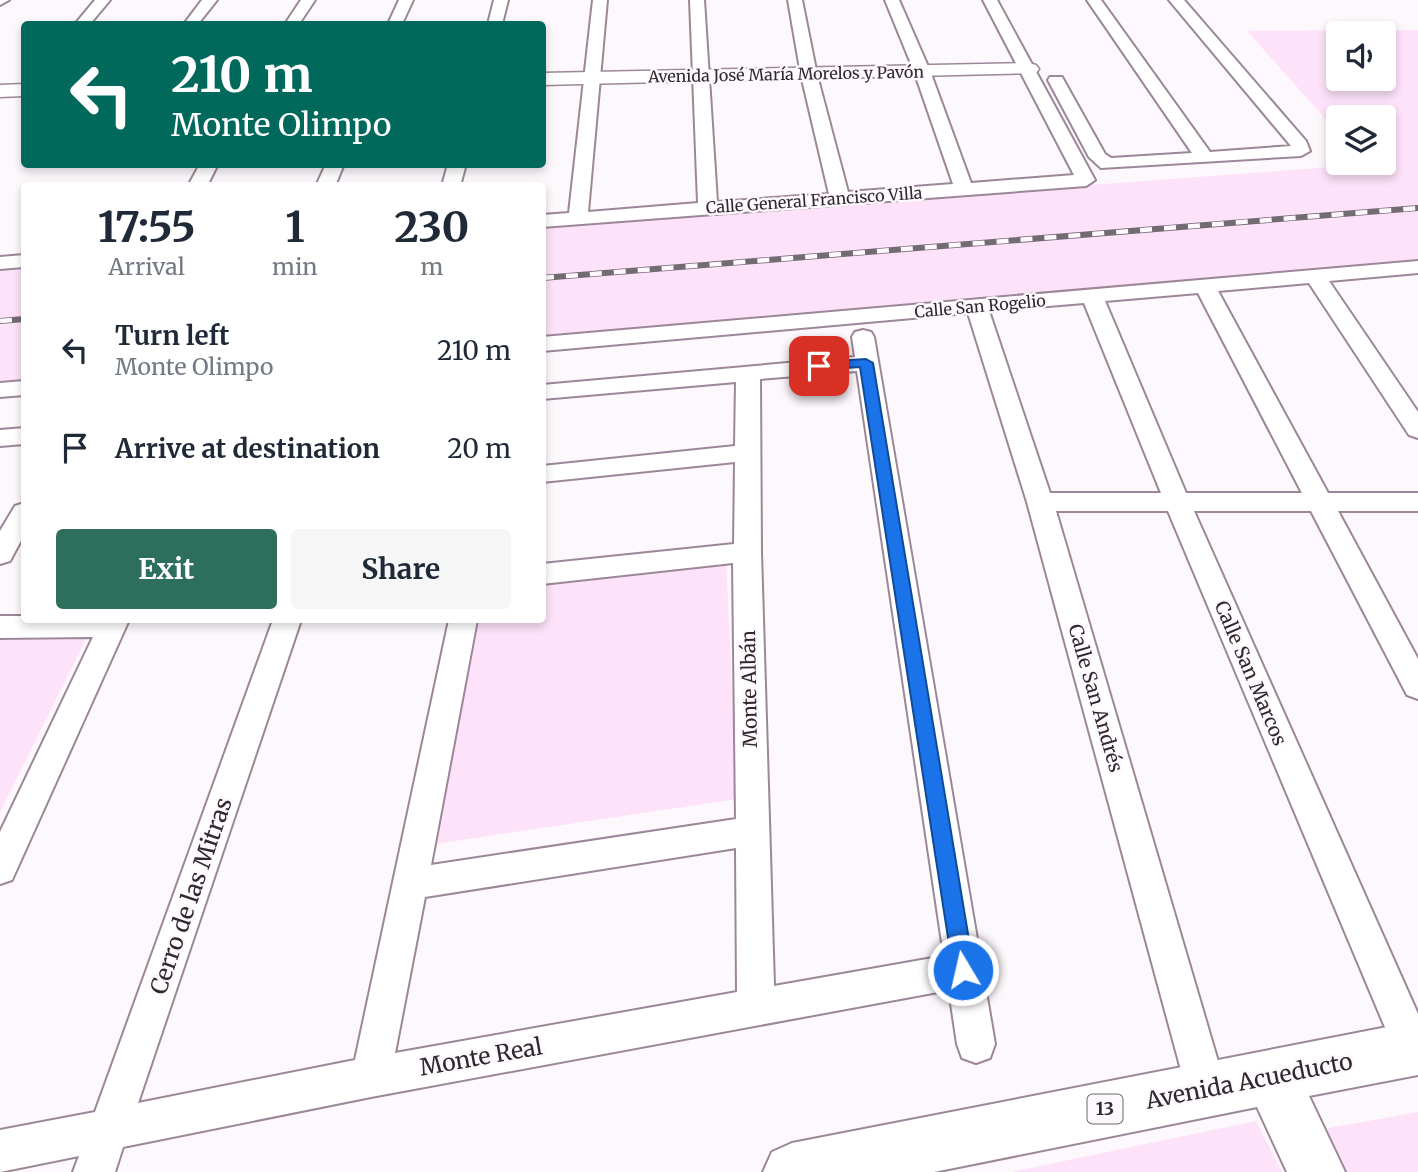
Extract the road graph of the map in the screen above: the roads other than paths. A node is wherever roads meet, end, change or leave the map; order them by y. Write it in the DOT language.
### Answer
graph roads {
  1 [pos="103,0"];
  2 [pos="210,0"];
  3 [pos="308,0"];
  4 [pos="405,0"];
  5 [pos="502,0"];
  6 [pos="600,0"];
  7 [pos="697,0"];
  8 [pos="795,0"];
  9 [pos="892,0"];
  10 [pos="990,0"];
  11 [pos="1094,0"];
  12 [pos="1176,0"];
  13 [pos="85,21"];
  14 [pos="193,21"];
  15 [pos="294,21"];
  16 [pos="396,21"];
  17 [pos="496,21"];
  18 [pos="1037,65"];
  19 [pos="922,71"];
  20 [pos="808,75"];
  21 [pos="702,76"];
  22 [pos="593,78"];
  23 [pos="546,79"];
  24 [pos="21,90"];
  25 [pos="0,91"];
  26 [pos="1205,158"];
  27 [pos="964,189"];
  28 [pos="840,198"];
  29 [pos="708,208"];
  30 [pos="578,219"];
  31 [pos="546,221"];
  32 [pos="21,261"];
  33 [pos="0,263"];
  34 [pos="1417,268"];
  35 [pos="1316,277"];
  36 [pos="1205,286"];
  37 [pos="1092,296"];
  38 [pos="977,307"];
  39 [pos="546,344"];
  40 [pos="748,372"];
  41 [pos="21,388"];
  42 [pos="0,390"];
  43 [pos="546,392"];
  44 [pos="1418,430"];
  45 [pos="21,436"];
  46 [pos="0,438"];
  47 [pos="746,453"];
  48 [pos="546,474"];
  49 [pos="1040,502"];
  50 [pos="1321,502"];
  51 [pos="1418,502"];
  52 [pos="1178,504"];
  53 [pos="21,517"];
  54 [pos="747,552"];
  55 [pos="0,554"];
  56 [pos="546,574"];
  57 [pos="113,623"];
  58 [pos="286,623"];
  59 [pos="462,623"];
  60 [pos="0,627"];
  61 [pos="1418,687"];
  62 [pos="751,831"];
  63 [pos="0,869"];
  64 [pos="411,884"];
  65 [pos="963,970"];
  66 [pos="756,1006"];
  67 [pos="976,1044"];
  68 [pos="1416,1049"];
  69 [pos="371,1077"];
  70 [pos="1272,1079"];
  71 [pos="1207,1092"];
  72 [pos="110,1129"];
  73 [pos="0,1151"];
  74 [pos="94,1172"];
  75 [pos="792,1172"];
  76 [pos="1316,1172"];
  1 -- 13 [label="street"];
  2 -- 14 [label="street"];
  3 -- 15 [label="street"];
  4 -- 16 [label="street"];
  5 -- 17 [label="street"];
  6 -- 22 [label="street"];
  7 -- 21 [label="street"];
  8 -- 20 [label="street"];
  9 -- 19 [label="street"];
  10 -- 18 [label="street"];
  11 -- 26 [label="street"];
  12 -- 26 [label="street"];
  18 -- 19 [label="street, Avenida José María Morelos y Pavón"];
  18 -- 26 [label="street"];
  18 -- 27 [label="street, Calle General Francisco Villa"];
  19 -- 20 [label="street, Avenida José María Morelos y Pavón"];
  19 -- 27 [label="street"];
  20 -- 21 [label="street, Avenida José María Morelos y Pavón"];
  20 -- 28 [label="street"];
  21 -- 22 [label="street, Avenida José María Morelos y Pavón"];
  21 -- 29 [label="street"];
  22 -- 23 [label="street, Avenida José María Morelos y Pavón"];
  22 -- 30 [label="street"];
  24 -- 25 [label="street"];
  27 -- 28 [label="street, Calle General Francisco Villa"];
  28 -- 29 [label="street, Calle General Francisco Villa"];
  29 -- 30 [label="street, Calle General Francisco Villa"];
  30 -- 31 [label="street, Calle General Francisco Villa"];
  32 -- 33 [label="street"];
  34 -- 35 [label="street, Calle San Rogelio"];
  35 -- 36 [label="street, Calle San Rogelio"];
  35 -- 44 [label="street"];
  36 -- 37 [label="street, Calle San Rogelio"];
  36 -- 50 [label="street"];
  37 -- 38 [label="street, Calle San Rogelio"];
  37 -- 52 [label="street, Calle San Marcos"];
  38 -- 39 [label="street, Calle San Rogelio"];
  38 -- 49 [label="street, Calle San Andrés"];
  40 -- 43 [label="street"];
  40 -- 47 [label="street, Monte Albán"];
  40 -- 65 [label="street"];
  41 -- 42 [label="street"];
  45 -- 46 [label="street"];
  47 -- 48 [label="street"];
  47 -- 54 [label="street, Monte Albán"];
  49 -- 52 [label="street"];
  49 -- 71 [label="street, Calle San Andrés"];
  50 -- 51 [label="street"];
  50 -- 52 [label="street"];
  50 -- 61 [label="street"];
  52 -- 68 [label="street, Calle San Marcos"];
  53 -- 55 [label="street"];
  54 -- 56 [label="street"];
  54 -- 62 [label="street, Monte Albán"];
  57 -- 60 [label="street"];
  57 -- 63 [label="street"];
  58 -- 72 [label="street, Cerro de las Mitras"];
  59 -- 64 [label="street"];
  62 -- 64 [label="street"];
  62 -- 66 [label="street, Monte Albán"];
  64 -- 69 [label="street"];
  65 -- 66 [label="street, Monte Real"];
  65 -- 67 [label="street"];
  66 -- 69 [label="street, Monte Real"];
  68 -- 70 [label="main road, Avenida Acueducto / 13"];
  69 -- 72 [label="street, Monte Real"];
  70 -- 71 [label="main road, Avenida Acueducto / 13"];
  70 -- 76 [label="main road"];
  71 -- 75 [label="main road, Avenida Acueducto / 13"];
  72 -- 73 [label="street, Monte Real"];
  72 -- 74 [label="street, Cerro de las Mitras"];
}
